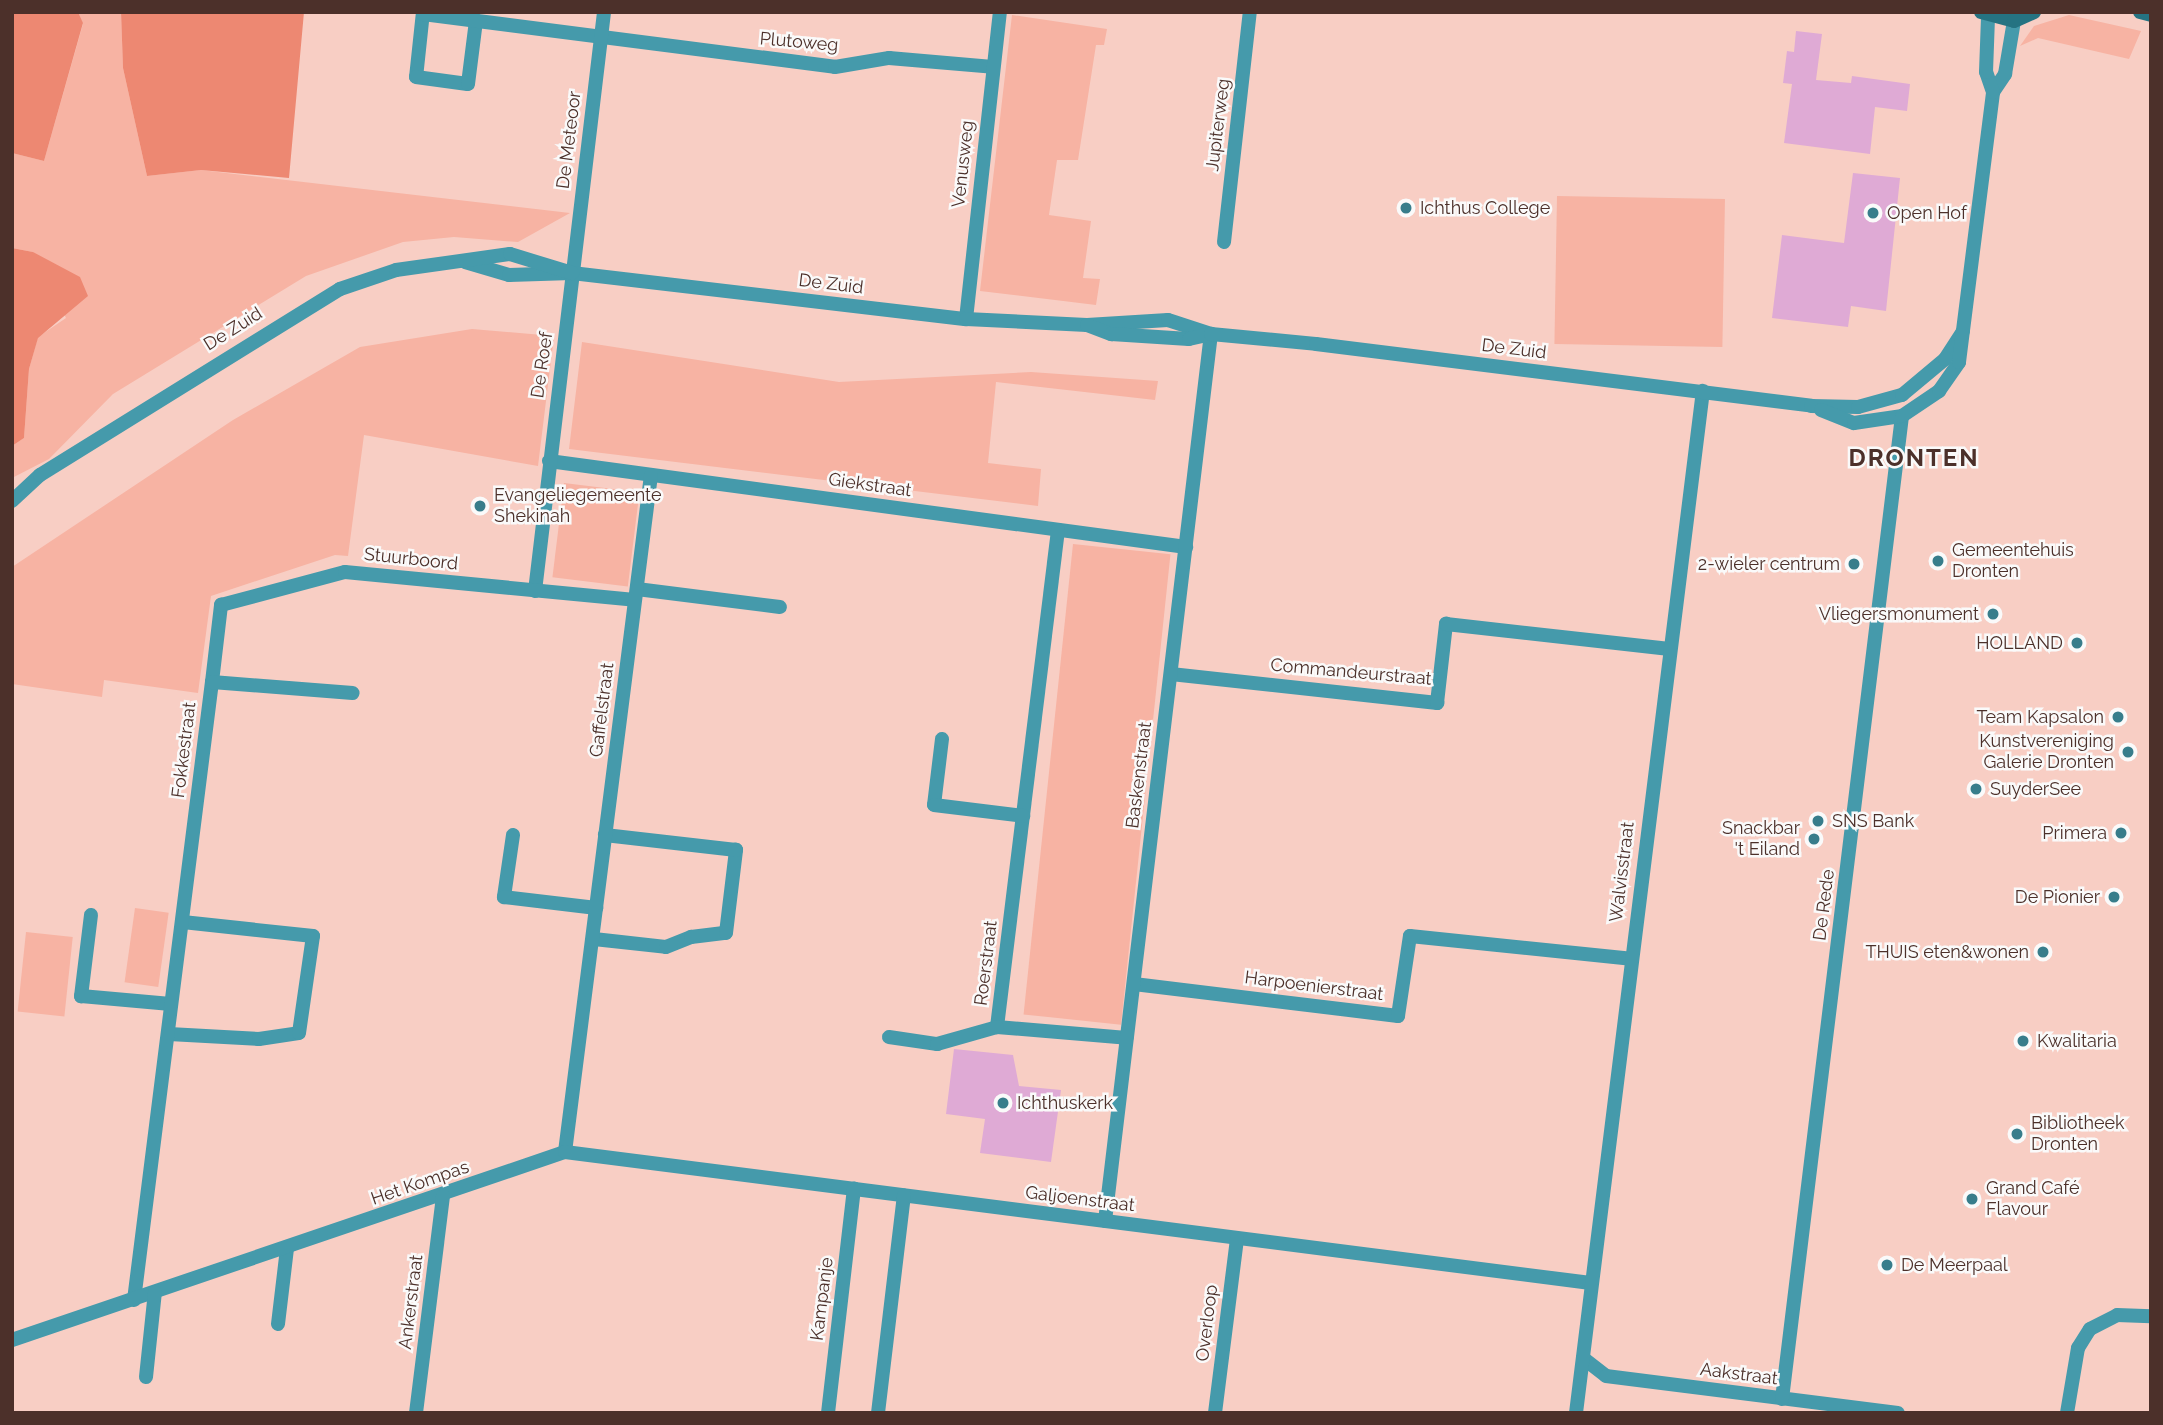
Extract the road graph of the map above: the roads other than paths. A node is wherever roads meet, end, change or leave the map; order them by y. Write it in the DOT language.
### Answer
graph roads {
  1 [pos="604,12"];
  2 [pos="1000,12"];
  3 [pos="1250,12"];
  4 [pos="2034,12"];
  5 [pos="2140,12"];
  6 [pos="423,13"];
  7 [pos="1984,15"];
  8 [pos="2151,15"];
  9 [pos="476,21"];
  10 [pos="2014,21"];
  11 [pos="601,40"];
  12 [pos="993,67"];
  13 [pos="1993,92"];
  14 [pos="1224,242"];
  15 [pos="465,262"];
  16 [pos="572,273"];
  17 [pos="966,319"];
  18 [pos="1963,331"];
  19 [pos="1212,334"];
  20 [pos="1703,391"];
  21 [pos="1811,406"];
  22 [pos="1902,416"];
  23 [pos="549,461"];
  24 [pos="40,475"];
  25 [pos="651,475"];
  26 [pos="12,487"];
  27 [pos="12,501"];
  28 [pos="1058,530"];
  29 [pos="1186,547"];
  30 [pos="535,591"];
  31 [pos="636,595"];
  32 [pos="780,607"];
  33 [pos="1670,649"];
  34 [pos="1171,674"];
  35 [pos="212,682"];
  36 [pos="353,693"];
  37 [pos="942,739"];
  38 [pos="1023,816"];
  39 [pos="513,835"];
  40 [pos="605,835"];
  41 [pos="596,908"];
  42 [pos="91,915"];
  43 [pos="183,922"];
  44 [pos="594,939"];
  45 [pos="1630,959"];
  46 [pos="1134,984"];
  47 [pos="171,1004"];
  48 [pos="997,1027"];
  49 [pos="169,1034"];
  50 [pos="889,1037"];
  51 [pos="1127,1038"];
  52 [pos="565,1152"];
  53 [pos="854,1189"];
  54 [pos="443,1196"];
  55 [pos="904,1196"];
  56 [pos="1105,1221"];
  57 [pos="1237,1238"];
  58 [pos="287,1248"];
  59 [pos="1591,1283"];
  60 [pos="155,1292"];
  61 [pos="134,1300"];
  62 [pos="2151,1316"];
  63 [pos="278,1324"];
  64 [pos="12,1340"];
  65 [pos="1583,1358"];
  66 [pos="146,1377"];
  67 [pos="1782,1399"];
  68 [pos="1820,1409"];
  69 [pos="1882,1412"];
  70 [pos="416,1413"];
  71 [pos="828,1413"];
  72 [pos="878,1413"];
  73 [pos="1214,1413"];
  74 [pos="1576,1413"];
  75 [pos="1898,1413"];
  76 [pos="2067,1413"];
  1 -- 11 [label="street, De Meteoor"];
  2 -- 12 [label="street, Venusweg"];
  3 -- 14 [label="street, Jupiterweg"];
  4 -- 10 [label="main road"];
  5 -- 8 [label="main road"];
  6 -- 9 [label="street, Plutoweg"];
  6 -- 9 [label="street"];
  7 -- 10 [label="main road"];
  7 -- 13 [label="street, De Zuid"];
  9 -- 11 [label="street, Plutoweg"];
  10 -- 13 [label="street, De Zuid"];
  11 -- 12 [label="street, Plutoweg"];
  11 -- 16 [label="street, De Meteoor"];
  12 -- 17 [label="street, Venusweg"];
  13 -- 18 [label="street, De Zuid"];
  15 -- 16 [label="street, De Zuid"];
  15 -- 16 [label="street, De Zuid"];
  15 -- 24 [label="street, De Zuid"];
  16 -- 17 [label="street, De Zuid"];
  16 -- 23 [label="street, De Roef"];
  17 -- 19 [label="street, De Zuid"];
  18 -- 21 [label="street, De Zuid"];
  18 -- 22 [label="street, De Zuid"];
  19 -- 20 [label="street, De Zuid"];
  19 -- 29 [label="street, Baskenstraat"];
  20 -- 21 [label="street, De Zuid"];
  20 -- 33 [label="street, Walvisstraat"];
  21 -- 22 [label="street, De Zuid"];
  22 -- 67 [label="street, De Rede"];
  23 -- 25 [label="street, Giekstraat"];
  23 -- 30 [label="street"];
  24 -- 26 [label="street, De Zuid"];
  24 -- 27 [label="street, De Zuid"];
  25 -- 28 [label="street, Giekstraat"];
  25 -- 31 [label="street, Gaffelstraat"];
  28 -- 29 [label="street, Giekstraat"];
  28 -- 38 [label="street, Roerstraat"];
  29 -- 34 [label="street, Baskenstraat"];
  30 -- 31 [label="street, Stuurboord"];
  30 -- 35 [label="street, Stuurboord"];
  31 -- 32 [label="street"];
  31 -- 40 [label="street, Gaffelstraat"];
  33 -- 34 [label="street, Commandeurstraat"];
  33 -- 45 [label="street, Walvisstraat"];
  34 -- 46 [label="street, Baskenstraat"];
  35 -- 36 [label="street, Fokkestraat"];
  35 -- 43 [label="street, Fokkestraat"];
  37 -- 38 [label="street"];
  38 -- 48 [label="street, Roerstraat"];
  39 -- 41 [label="street"];
  40 -- 41 [label="street, Gaffelstraat"];
  40 -- 44 [label="street"];
  41 -- 44 [label="street, Gaffelstraat"];
  42 -- 47 [label="street"];
  43 -- 47 [label="street, Fokkestraat"];
  43 -- 49 [label="street"];
  44 -- 52 [label="street, Gaffelstraat"];
  45 -- 46 [label="street, Harpoenierstraat"];
  45 -- 59 [label="street, Walvisstraat"];
  46 -- 51 [label="street, Baskenstraat"];
  47 -- 49 [label="street, Fokkestraat"];
  48 -- 50 [label="street"];
  48 -- 51 [label="street, Roerstraat"];
  49 -- 61 [label="street, Fokkestraat"];
  51 -- 56 [label="street, Baskenstraat"];
  52 -- 53 [label="street, Galjoenstraat"];
  52 -- 54 [label="street, Het Kompas"];
  53 -- 55 [label="street, Galjoenstraat"];
  53 -- 71 [label="street, Kampanje"];
  54 -- 58 [label="street, Het Kompas"];
  54 -- 70 [label="street, Ankerstraat"];
  55 -- 56 [label="street, Galjoenstraat"];
  55 -- 72 [label="street"];
  56 -- 57 [label="street, Galjoenstraat"];
  57 -- 59 [label="street, Galjoenstraat"];
  57 -- 73 [label="street, Overloop"];
  58 -- 60 [label="street, Het Kompas"];
  58 -- 63 [label="street"];
  59 -- 65 [label="street, Walvisstraat"];
  60 -- 61 [label="street, Het Kompas"];
  60 -- 66 [label="street"];
  61 -- 64 [label="street, Het Kompas"];
  62 -- 76 [label="street"];
  65 -- 67 [label="street, Aakstraat"];
  65 -- 74 [label="street, Walvisstraat"];
  67 -- 68 [label="street, Aakstraat"];
  68 -- 69 [label="street, Aakstraat"];
  69 -- 75 [label="street, Aakstraat"];
}
